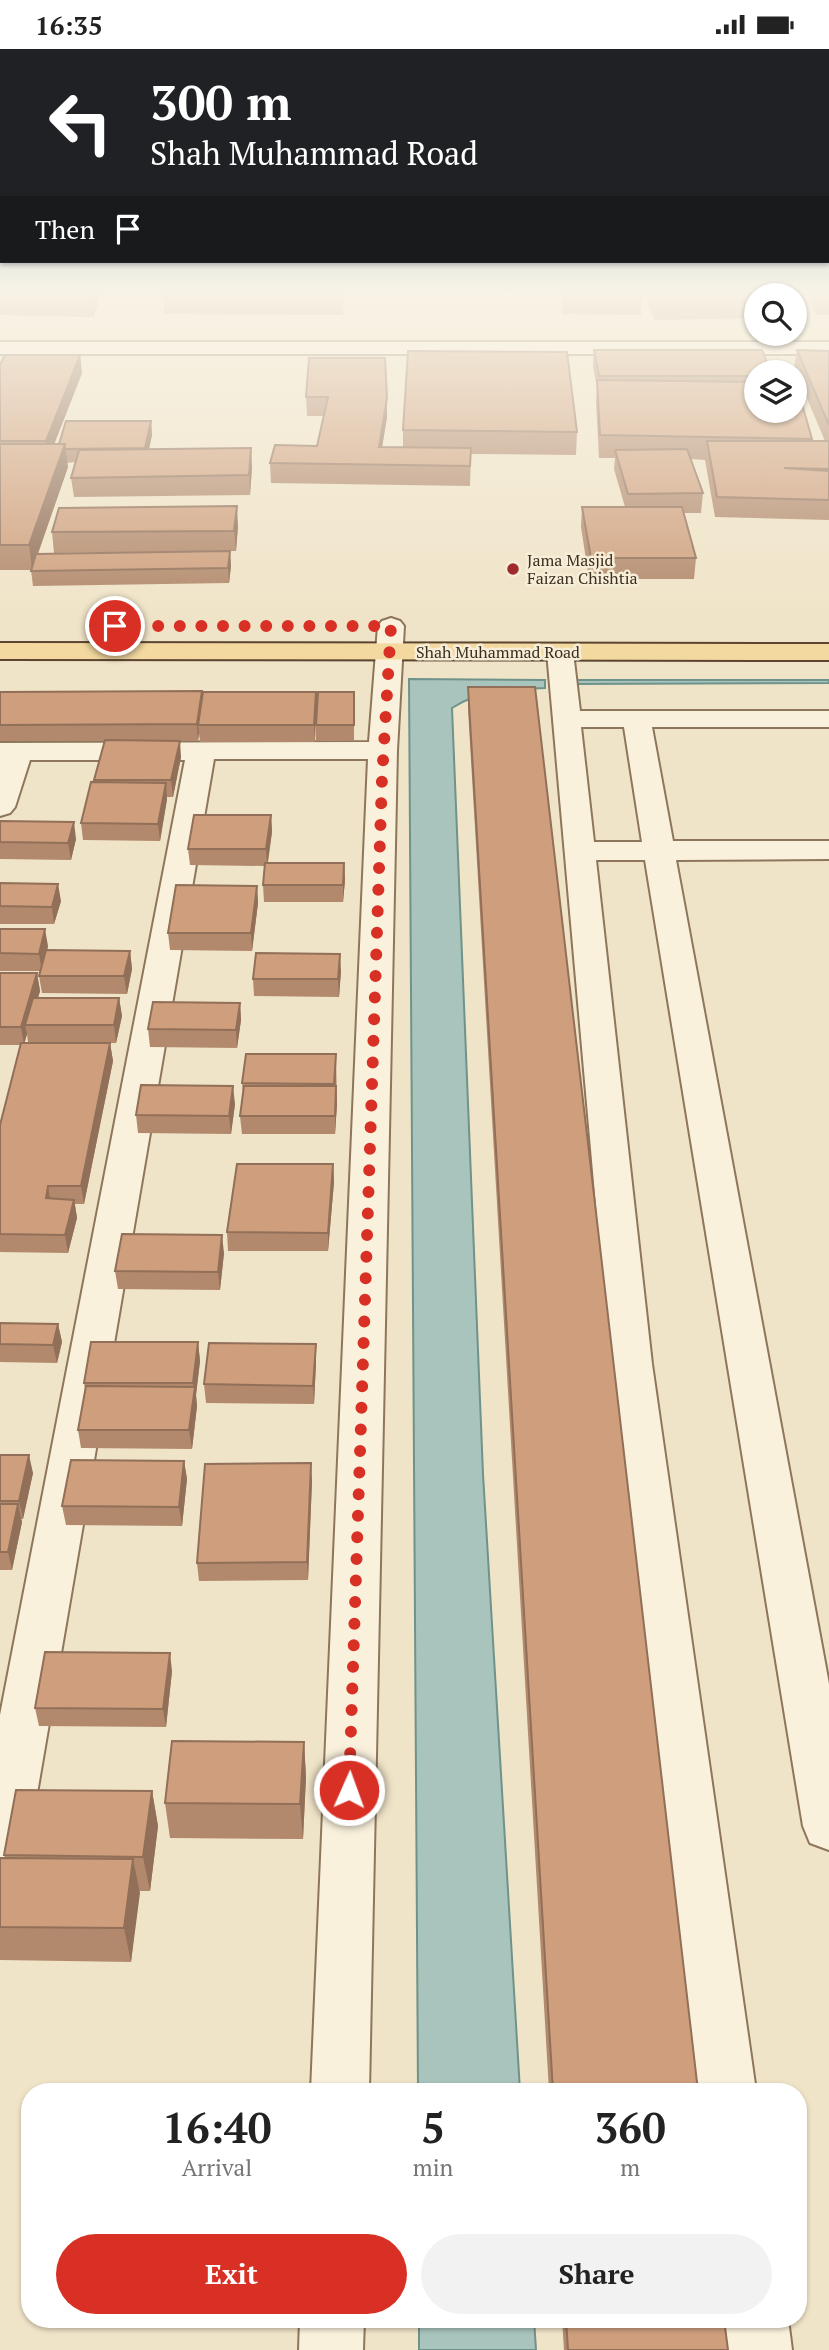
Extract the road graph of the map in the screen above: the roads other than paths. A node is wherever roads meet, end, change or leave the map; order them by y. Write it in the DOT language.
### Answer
graph roads {
  1 [pos="390,633"];
  2 [pos="0,651"];
  3 [pos="829,652"];
  4 [pos="564,681"];
  5 [pos="636,718"];
  6 [pos="829,719"];
  7 [pos="383,750"];
  8 [pos="9,752"];
  9 [pos="201,752"];
  10 [pos="0,807"];
  11 [pos="658,850"];
  12 [pos="829,850"];
  13 [pos="579,851"];
  14 [pos="829,1826"];
  15 [pos="0,1852"];
  16 [pos="340,2083"];
  17 [pos="726,2083"];
  18 [pos="332,2328"];
  19 [pos="757,2328"];
  20 [pos="331,2350"];
  21 [pos="761,2350"];
  1 -- 2 [label="main road, Shah Muhammad Road"];
  1 -- 4 [label="main road, Shah Muhammad Road"];
  1 -- 7 [label="street"];
  3 -- 4 [label="main road, Shah Muhammad Road"];
  4 -- 5 [label="street"];
  4 -- 13 [label="street"];
  5 -- 6 [label="street"];
  5 -- 11 [label="street"];
  7 -- 9 [label="street"];
  7 -- 16 [label="street"];
  8 -- 9 [label="street"];
  8 -- 10 [label="street"];
  9 -- 15 [label="street"];
  11 -- 12 [label="street"];
  11 -- 13 [label="street"];
  11 -- 14 [label="street"];
  13 -- 17 [label="street"];
  18 -- 20 [label="street"];
  19 -- 21 [label="street"];
}
